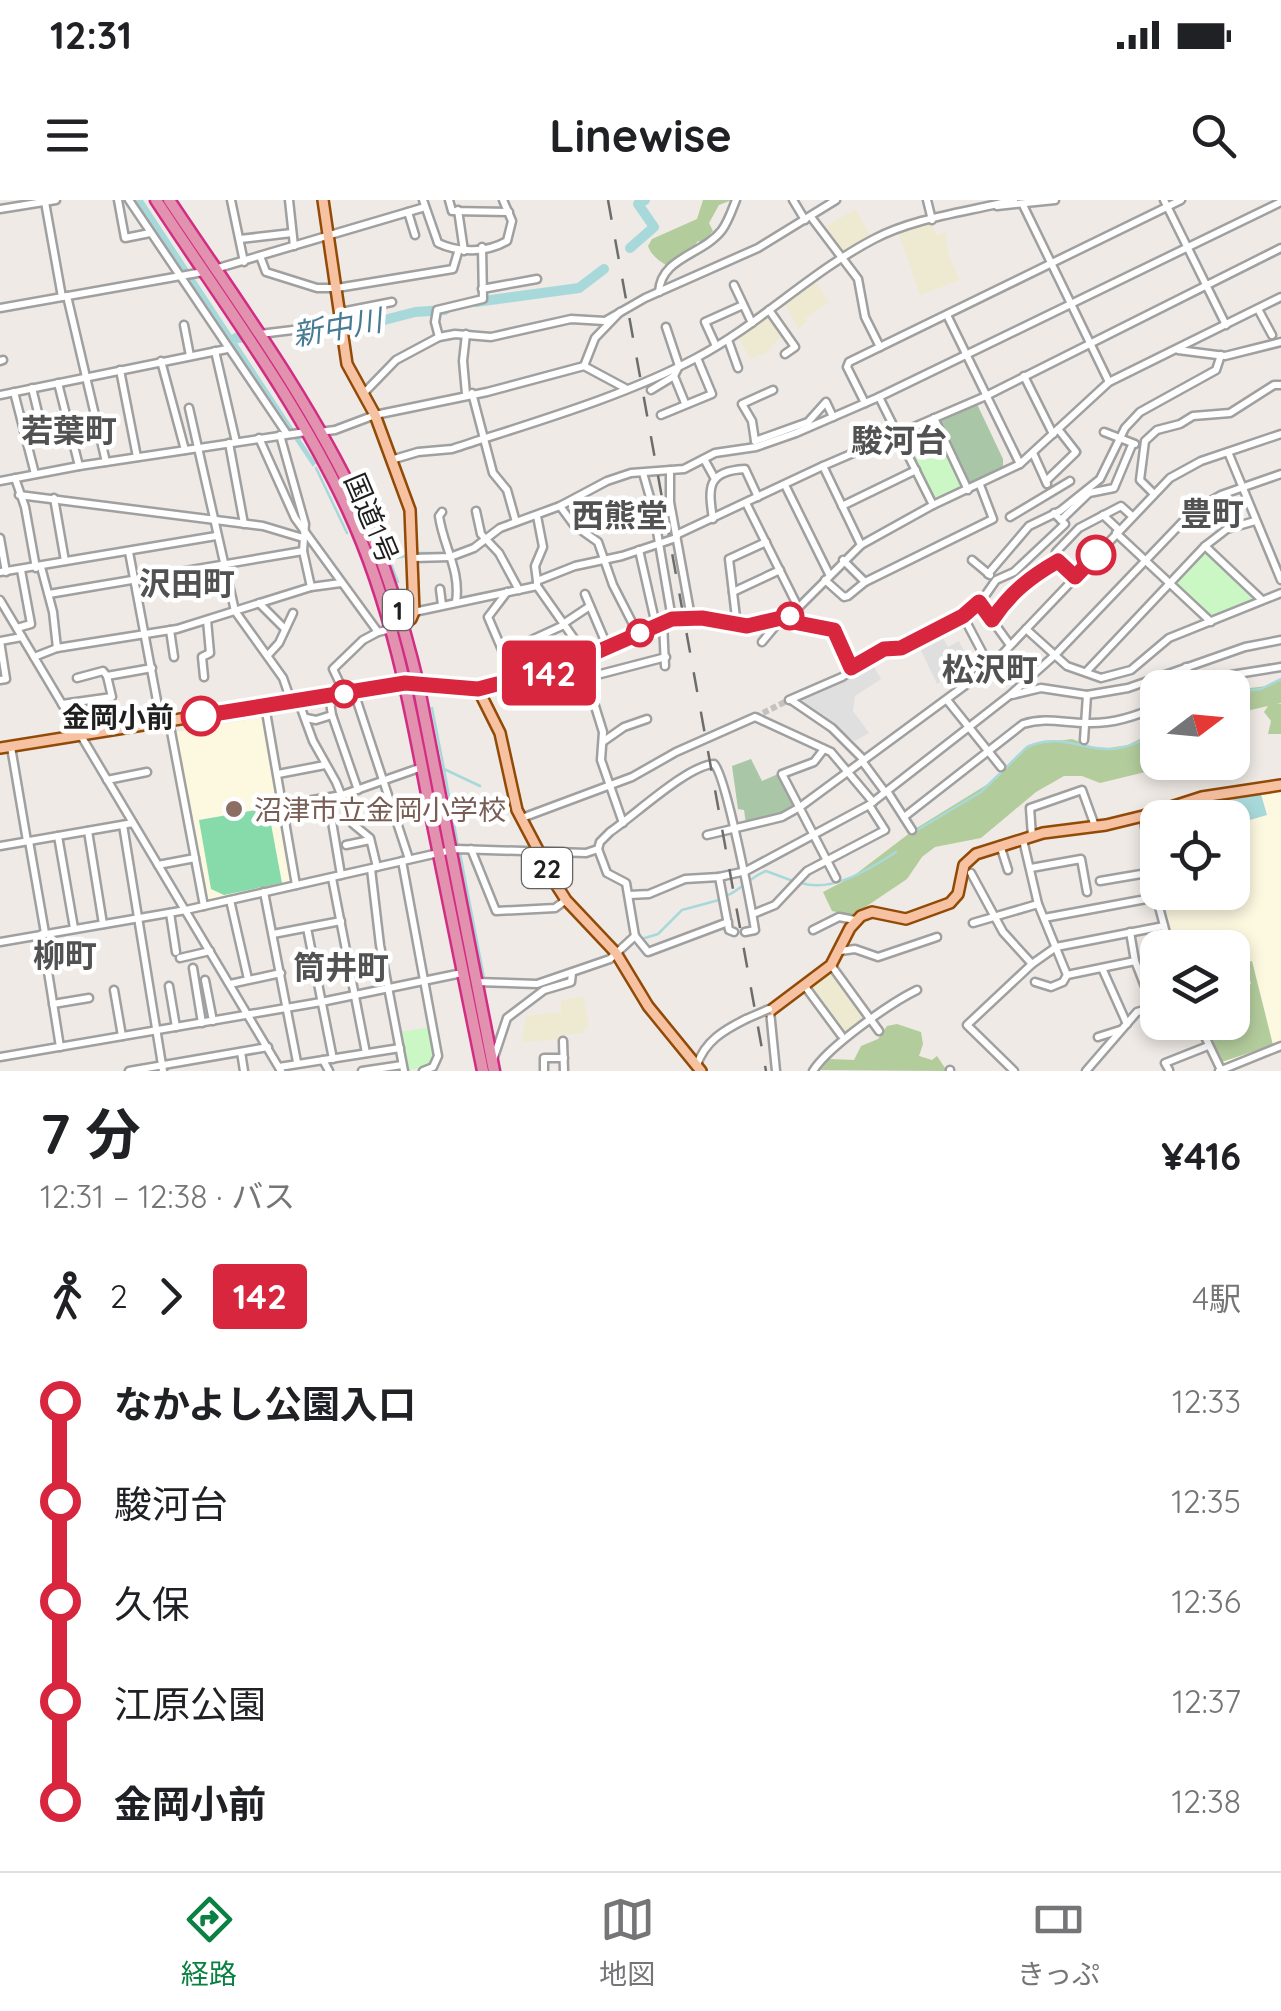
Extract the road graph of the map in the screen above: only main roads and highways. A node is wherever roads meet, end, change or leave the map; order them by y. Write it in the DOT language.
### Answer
graph roads {
  1 [pos="156,200"];
  2 [pos="170,200"];
  3 [pos="323,200"];
  4 [pos="206,271"];
  5 [pos="403,624"];
  6 [pos="384,630"];
  7 [pos="405,683"];
  8 [pos="418,684"];
  9 [pos="3,747"];
  10 [pos="1281,785"];
  11 [pos="444,852"];
  12 [pos="770,1009"];
  13 [pos="493,1067"];
  14 [pos="698,1068"];
  15 [pos="483,1071"];
  1 -- 4 [label="highway, 国道1号 / 1"];
  2 -- 4 [label="highway, 国道1号 / 1"];
  3 -- 5 [label="main road"];
  4 -- 5 [label="highway, 国道1号 / 1"];
  4 -- 6 [label="highway, 国道1号 / 1"];
  5 -- 6 [label="main road"];
  5 -- 8 [label="highway, 国道1号 / 1"];
  6 -- 7 [label="highway, 国道1号 / 1"];
  7 -- 8 [label="main road"];
  7 -- 9 [label="main road"];
  7 -- 11 [label="highway, 国道1号 / 1"];
  8 -- 11 [label="highway, 国道1号 / 1"];
  8 -- 14 [label="main road, 22"];
  10 -- 12 [label="main road"];
  11 -- 13 [label="highway, 国道1号 / 1"];
  11 -- 15 [label="highway, 国道1号 / 1"];
}
